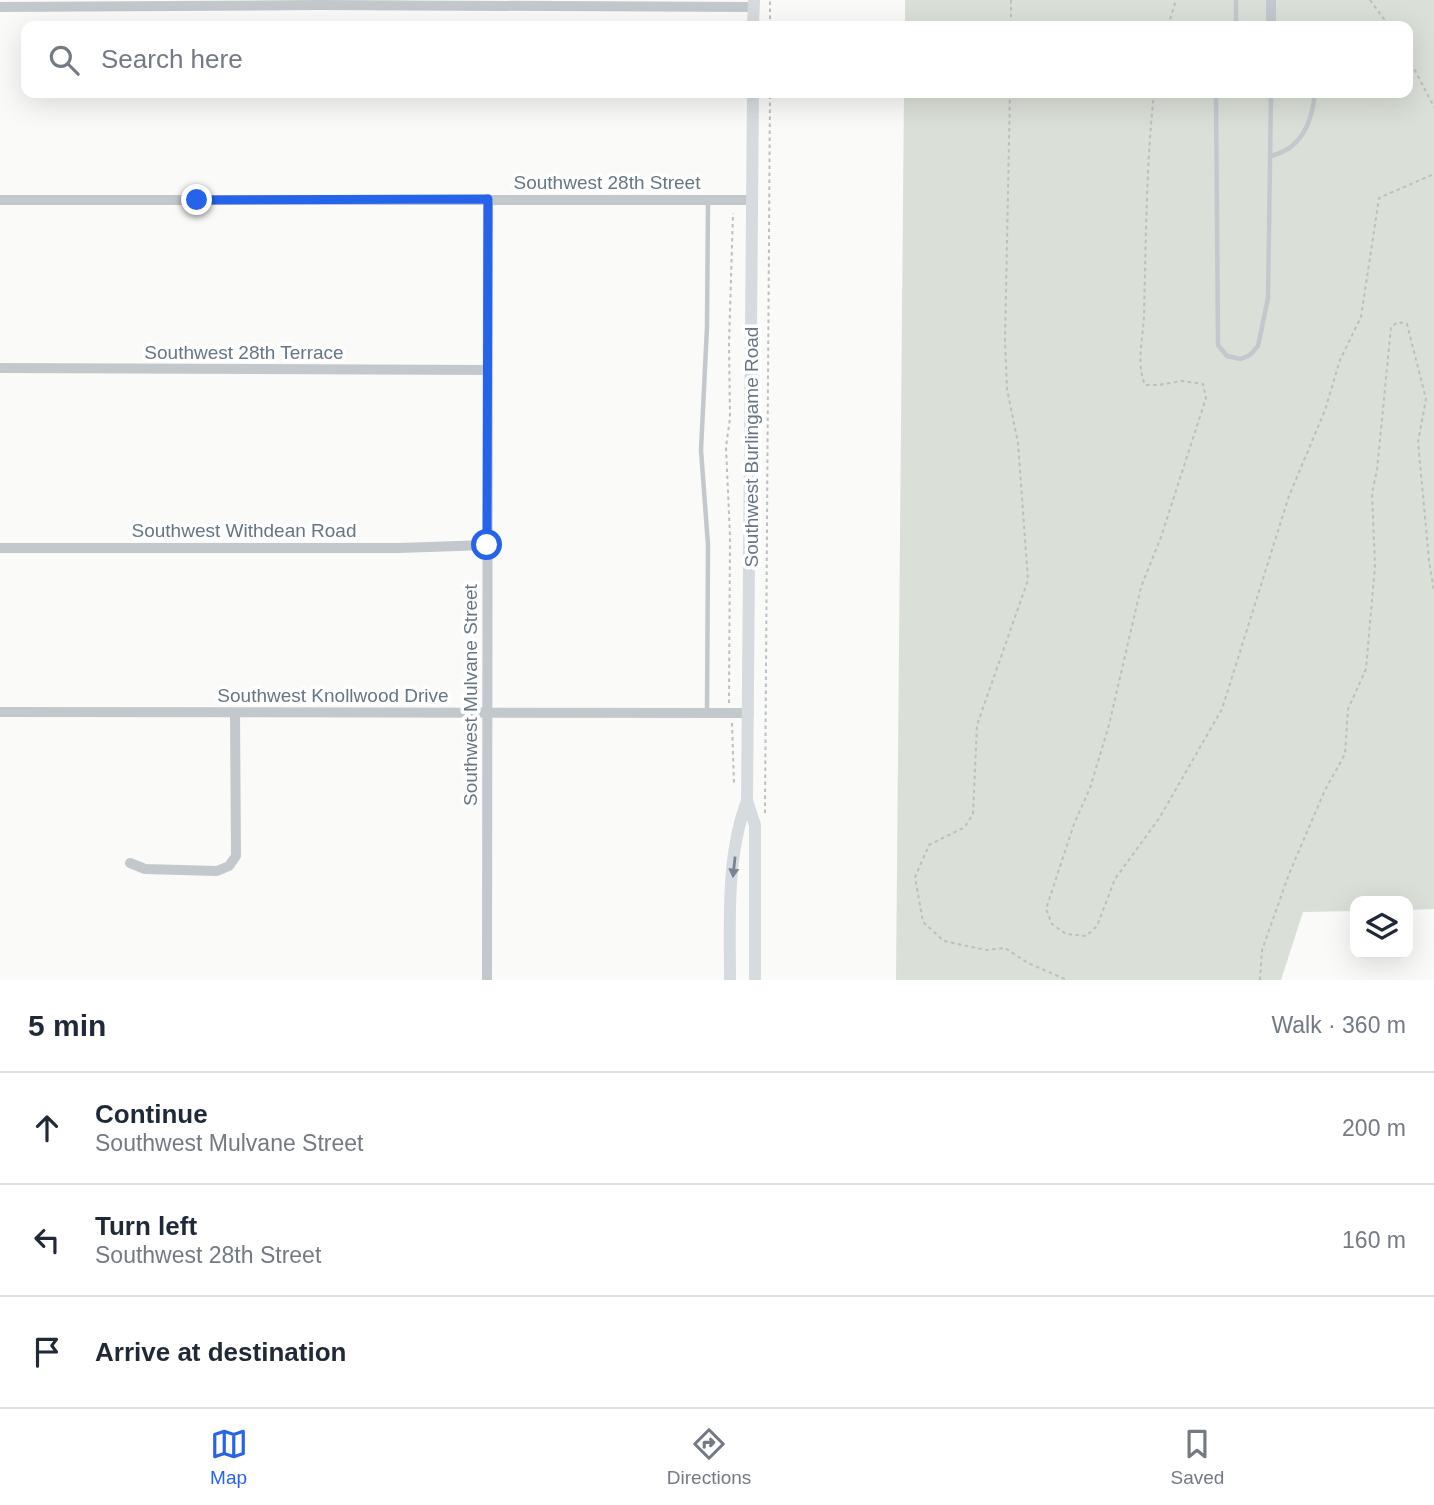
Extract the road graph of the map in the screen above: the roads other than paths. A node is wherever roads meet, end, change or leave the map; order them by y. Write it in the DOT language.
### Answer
graph roads {
  1 [pos="1236,0"];
  2 [pos="1270,0"];
  3 [pos="219,3"];
  4 [pos="753,4"];
  5 [pos="0,7"];
  6 [pos="1236,21"];
  7 [pos="1271,21"];
  8 [pos="753,98"];
  9 [pos="1216,98"];
  10 [pos="1271,98"];
  11 [pos="1315,98"];
  12 [pos="1270,156"];
  13 [pos="488,199"];
  14 [pos="0,200"];
  15 [pos="708,200"];
  16 [pos="752,200"];
  17 [pos="0,368"];
  18 [pos="488,370"];
  19 [pos="487,545"];
  20 [pos="0,548"];
  21 [pos="0,712"];
  22 [pos="235,712"];
  23 [pos="487,713"];
  24 [pos="707,713"];
  25 [pos="749,713"];
  26 [pos="747,801"];
  27 [pos="130,863"];
  28 [pos="487,980"];
  29 [pos="730,980"];
  30 [pos="755,980"];
  1 -- 6 [label="lane"];
  2 -- 7 [label="street"];
  3 -- 4 [label="street"];
  3 -- 5 [label="street"];
  8 -- 16 [label="main road, Southwest Burlingame Road"];
  9 -- 12 [label="lane"];
  10 -- 12 [label="lane"];
  11 -- 12 [label="lane"];
  13 -- 14 [label="street, Southwest 28th Street"];
  13 -- 15 [label="street, Southwest 28th Street"];
  13 -- 18 [label="street, Southwest Mulvane Street"];
  15 -- 16 [label="street, Southwest 28th Street"];
  15 -- 24 [label="lane"];
  16 -- 25 [label="main road, Southwest Burlingame Road"];
  17 -- 18 [label="street, Southwest 28th Terrace"];
  18 -- 19 [label="street, Southwest Mulvane Street"];
  19 -- 20 [label="street, Southwest Withdean Road"];
  19 -- 23 [label="street, Southwest Mulvane Street"];
  21 -- 22 [label="street, Southwest Knollwood Drive"];
  22 -- 23 [label="street, Southwest Knollwood Drive"];
  22 -- 27 [label="street"];
  23 -- 24 [label="street, Southwest Knollwood Drive"];
  23 -- 28 [label="street, Southwest Mulvane Street"];
  24 -- 25 [label="street, Southwest Knollwood Drive"];
  25 -- 26 [label="main road, Southwest Burlingame Road"];
  26 -- 29 [label="main road, Southwest Burlingame Road, one-way"];
  26 -- 30 [label="main road, Southwest Burlingame Road"];
}
